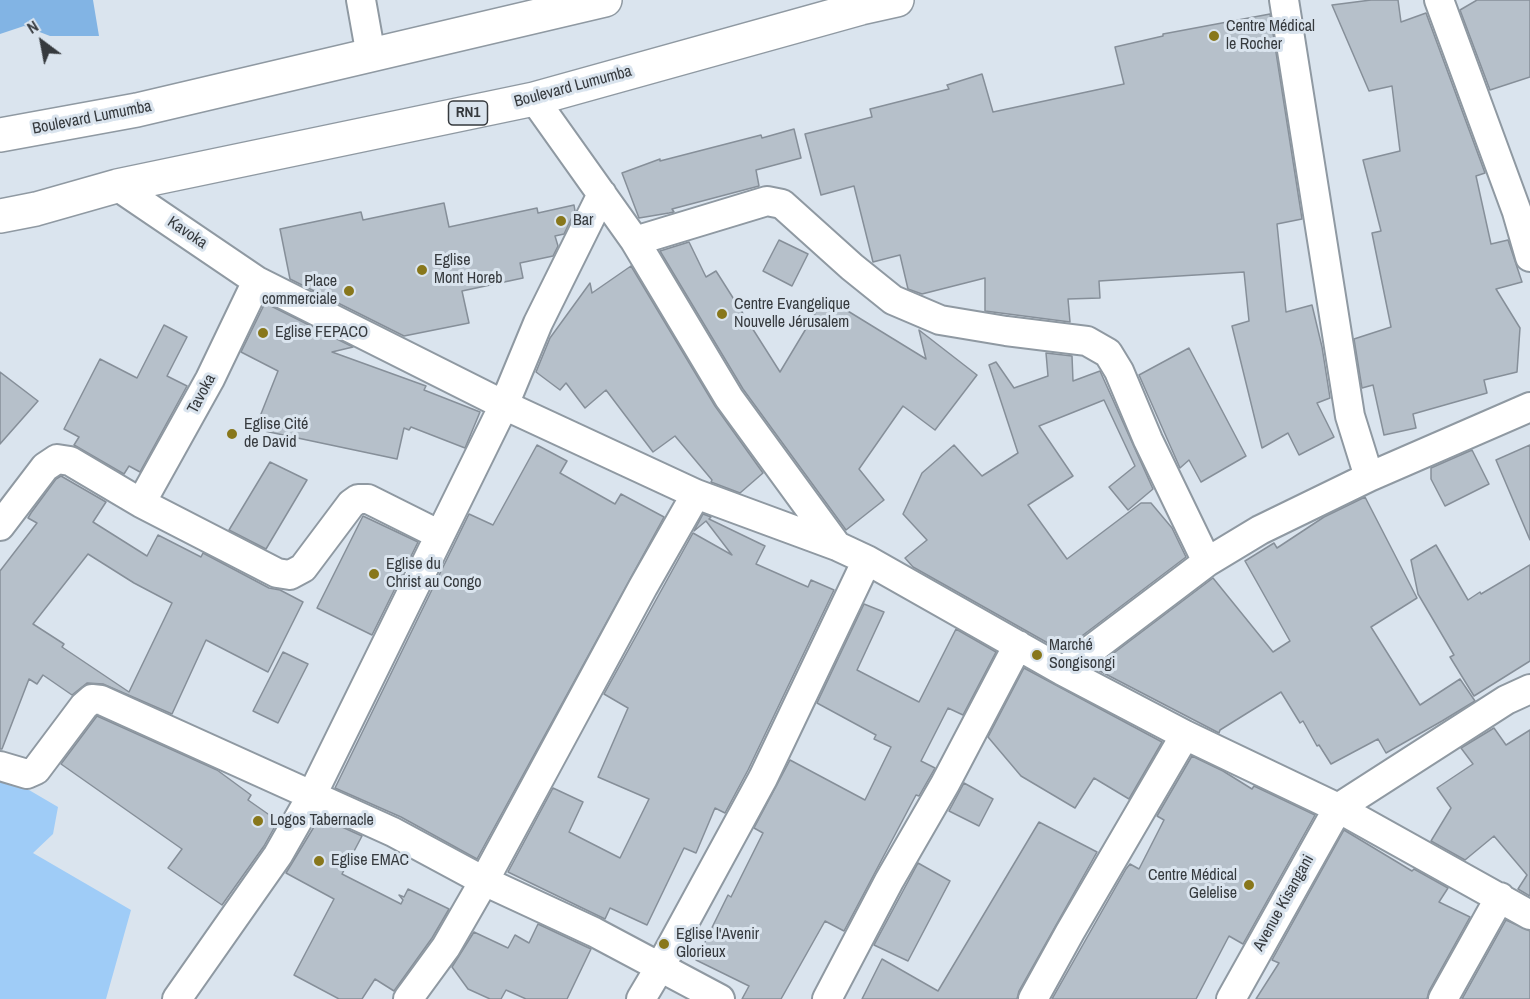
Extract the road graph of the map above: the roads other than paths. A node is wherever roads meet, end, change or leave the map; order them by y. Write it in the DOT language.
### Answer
graph roads {
  1 [pos="361,0"];
  2 [pos="604,0"];
  3 [pos="897,0"];
  4 [pos="1284,0"];
  5 [pos="1439,0"];
  6 [pos="859,4"];
  7 [pos="371,56"];
  8 [pos="534,99"];
  9 [pos="0,135"];
  10 [pos="117,186"];
  11 [pos="602,194"];
  12 [pos="0,216"];
  13 [pos="635,241"];
  14 [pos="1530,257"];
  15 [pos="257,281"];
  16 [pos="504,405"];
  17 [pos="1530,407"];
  18 [pos="1369,477"];
  19 [pos="696,494"];
  20 [pos="141,503"];
  21 [pos="0,526"];
  22 [pos="440,534"];
  23 [pos="837,546"];
  24 [pos="867,560"];
  25 [pos="1207,562"];
  26 [pos="1018,645"];
  27 [pos="1063,671"];
  28 [pos="1530,689"];
  29 [pos="1185,735"];
  30 [pos="0,766"];
  31 [pos="311,797"];
  32 [pos="1338,808"];
  33 [pos="484,881"];
  34 [pos="1500,897"];
  35 [pos="1530,915"];
  36 [pos="660,967"];
  37 [pos="177,999"];
  38 [pos="408,999"];
  39 [pos="641,999"];
  40 [pos="720,999"];
  41 [pos="827,999"];
  42 [pos="1033,999"];
  43 [pos="1231,999"];
  44 [pos="1443,999"];
  1 -- 7 [label="street"];
  2 -- 7 [label="highway, Boulevard Lumumba"];
  3 -- 6 [label="highway, Boulevard Lumumba / RN1"];
  4 -- 18 [label="street"];
  5 -- 14 [label="street"];
  6 -- 8 [label="highway, Boulevard Lumumba / RN1"];
  7 -- 9 [label="highway, Boulevard Lumumba"];
  8 -- 10 [label="highway, Boulevard Lumumba / RN1"];
  8 -- 11 [label="street"];
  10 -- 12 [label="highway, Boulevard Lumumba / RN1"];
  10 -- 15 [label="street, Kavoka"];
  11 -- 13 [label="street"];
  11 -- 16 [label="street"];
  13 -- 23 [label="street"];
  13 -- 25 [label="street"];
  15 -- 16 [label="street, Kavoka"];
  15 -- 20 [label="street, Tavoka"];
  16 -- 19 [label="street, Kavoka"];
  16 -- 22 [label="street"];
  17 -- 18 [label="street"];
  18 -- 25 [label="street"];
  19 -- 23 [label="street, Kavoka"];
  19 -- 33 [label="street"];
  20 -- 21 [label="street"];
  20 -- 22 [label="street"];
  22 -- 31 [label="street"];
  23 -- 24 [label="street, Kavoka"];
  24 -- 26 [label="street, Kavoka"];
  24 -- 36 [label="street"];
  25 -- 27 [label="street"];
  26 -- 27 [label="street, Kavoka"];
  26 -- 41 [label="street"];
  27 -- 29 [label="street, Kavoka"];
  28 -- 32 [label="street"];
  29 -- 32 [label="street, Kavoka"];
  29 -- 42 [label="street"];
  30 -- 31 [label="street"];
  31 -- 33 [label="street"];
  31 -- 37 [label="street"];
  32 -- 34 [label="street, Kavoka"];
  32 -- 43 [label="street, Avenue Kisangani"];
  33 -- 36 [label="street"];
  33 -- 38 [label="street"];
  34 -- 35 [label="street, Kavoka"];
  34 -- 44 [label="street"];
  36 -- 39 [label="street"];
  36 -- 40 [label="street"];
}
